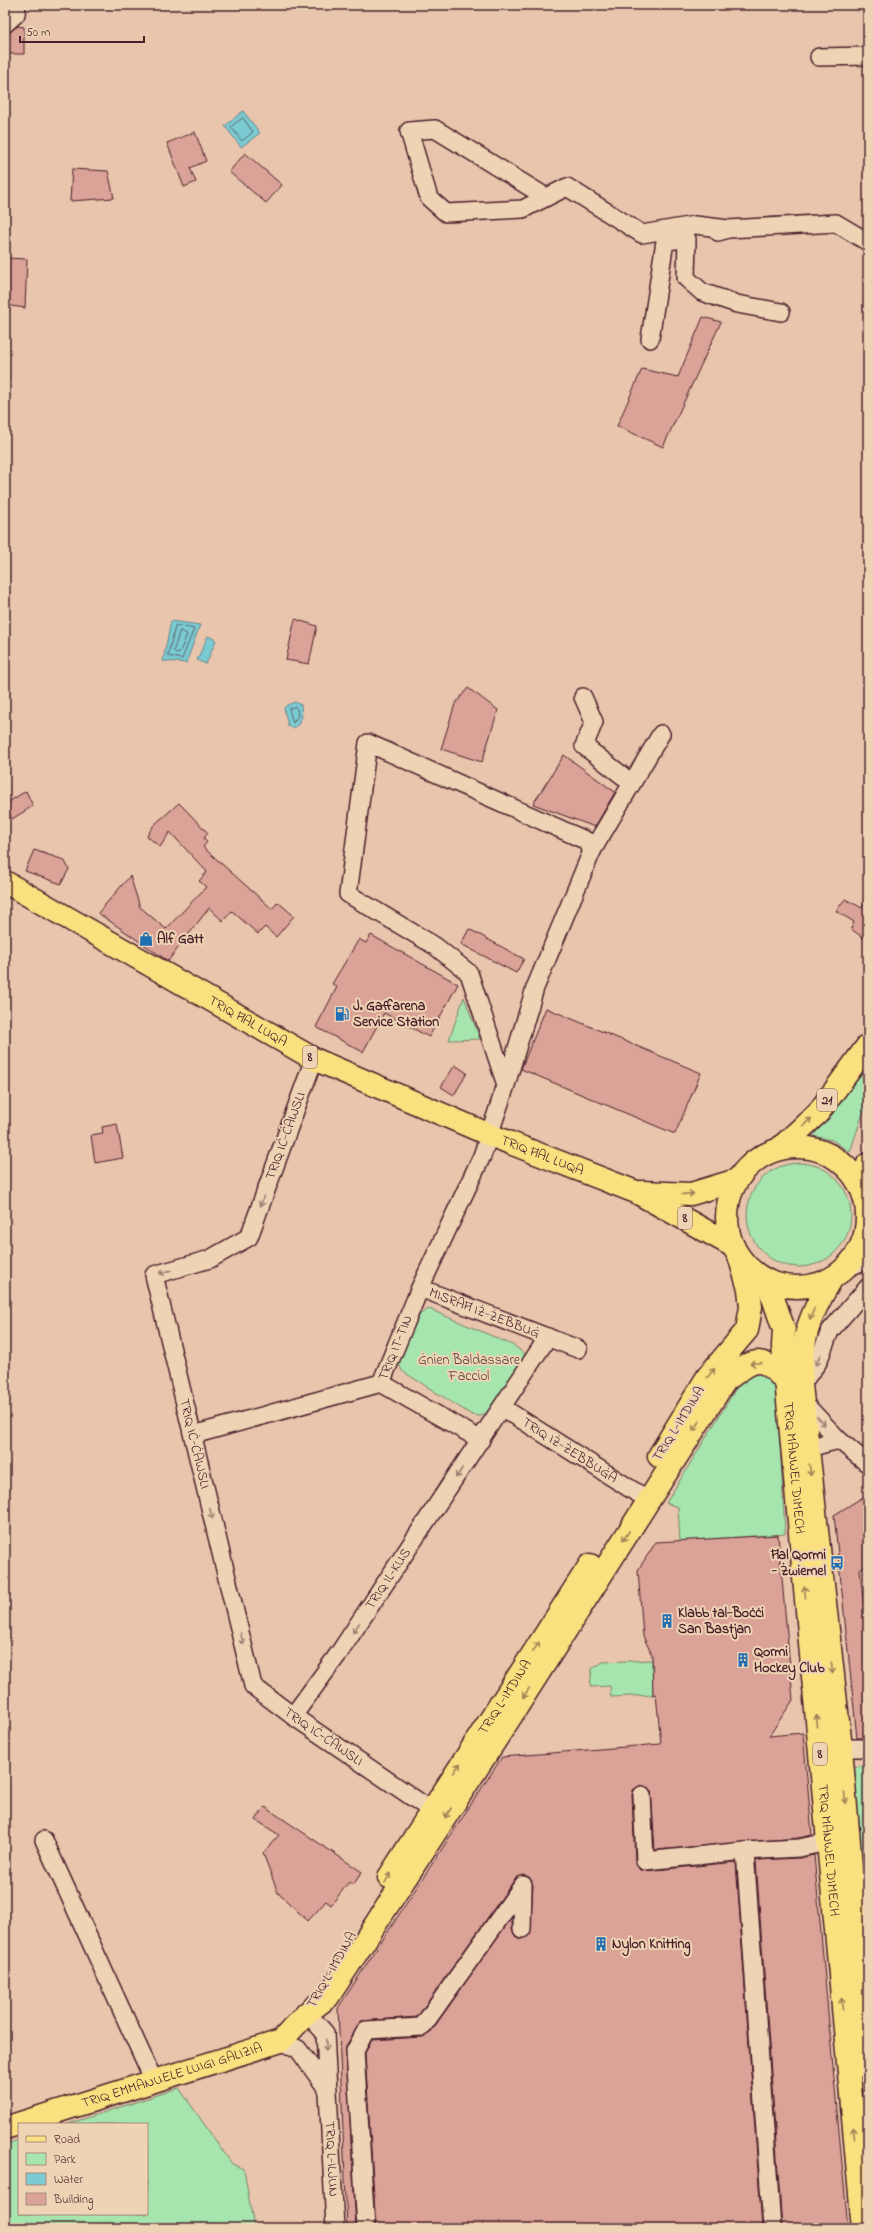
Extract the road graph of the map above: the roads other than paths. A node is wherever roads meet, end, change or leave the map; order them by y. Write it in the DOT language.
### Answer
graph roads {
  1 [pos="16,5"];
  2 [pos="5,24"];
  3 [pos="868,56"];
  4 [pos="819,58"];
  5 [pos="546,197"];
  6 [pos="728,229"];
  7 [pos="687,239"];
  8 [pos="868,242"];
  9 [pos="781,312"];
  10 [pos="650,339"];
  11 [pos="583,697"];
  12 [pos="661,734"];
  13 [pos="632,783"];
  14 [pos="592,851"];
  15 [pos="5,882"];
  16 [pos="868,1045"];
  17 [pos="314,1059"];
  18 [pos="506,1085"];
  19 [pos="490,1135"];
  20 [pos="779,1149"];
  21 [pos="868,1164"];
  22 [pos="737,1180"];
  23 [pos="861,1187"];
  24 [pos="636,1192"];
  25 [pos="868,1219"];
  26 [pos="737,1252"];
  27 [pos="868,1259"];
  28 [pos="838,1275"];
  29 [pos="768,1283"];
  30 [pos="420,1288"];
  31 [pos="868,1288"];
  32 [pos="548,1337"];
  33 [pos="578,1349"];
  34 [pos="380,1383"];
  35 [pos="797,1390"];
  36 [pos="503,1408"];
  37 [pos="193,1435"];
  38 [pos="481,1440"];
  39 [pos="839,1440"];
  40 [pos="808,1448"];
  41 [pos="868,1464"];
  42 [pos="637,1493"];
  43 [pos="293,1716"];
  44 [pos="841,1748"];
  45 [pos="868,1748"];
  46 [pos="642,1795"];
  47 [pos="430,1810"];
  48 [pos="44,1840"];
  49 [pos="828,1846"];
  50 [pos="745,1851"];
  51 [pos="522,1929"];
  52 [pos="307,2013"];
  53 [pos="281,2040"];
  54 [pos="868,2068"];
  55 [pos="154,2081"];
  56 [pos="328,2089"];
  57 [pos="21,2123"];
  58 [pos="18,2124"];
  59 [pos="5,2128"];
  60 [pos="335,2228"];
  61 [pos="366,2228"];
  62 [pos="772,2228"];
  63 [pos="863,2228"];
  1 -- 2 [label="street"];
  3 -- 4 [label="street"];
  5 -- 5 [label="street"];
  5 -- 6 [label="street"];
  6 -- 7 [label="street"];
  6 -- 8 [label="street"];
  7 -- 9 [label="street"];
  7 -- 10 [label="street"];
  11 -- 13 [label="street"];
  12 -- 13 [label="street, TRIQ IT-TIN"];
  13 -- 14 [label="street, TRIQ IT-TIN"];
  14 -- 18 [label="street, TRIQ IT-TIN"];
  14 -- 18 [label="street"];
  15 -- 17 [label="main road, TRIQ ĦAL LUQA / 8"];
  20 -- 16 [label="main road, 21, one-way"];
  17 -- 19 [label="main road, TRIQ ĦAL LUQA / 8"];
  17 -- 37 [label="street, TRIQ IĊ-ĊAWSLI, one-way"];
  18 -- 19 [label="street, TRIQ IT-TIN"];
  19 -- 24 [label="main road, TRIQ ĦAL LUQA / 8"];
  19 -- 30 [label="street, TRIQ IT-TIN"];
  20 -- 22 [label="main road, 8"];
  20 -- 23 [label="main road, 8"];
  21 -- 23 [label="main road"];
  24 -- 22 [label="main road, TRIQ ĦAL LUQA / 8, one-way"];
  22 -- 26 [label="main road, 8"];
  23 -- 25 [label="main road, 8"];
  24 -- 26 [label="main road, TRIQ ĦAL LUQA / 8"];
  25 -- 28 [label="main road, 8"];
  26 -- 29 [label="main road, 8"];
  42 -- 26 [label="main road, TRIQ L-IMDINA, one-way"];
  27 -- 28 [label="street"];
  28 -- 29 [label="main road, 8"];
  28 -- 35 [label="main road, TRIQ MANWEL DIMECH / 8, one-way"];
  29 -- 35 [label="main road, TRIQ MANWEL DIMECH / 8"];
  30 -- 32 [label="street, MISRAĦ IŻ-ŻEBBUĠ"];
  30 -- 34 [label="street, TRIQ IT-TIN"];
  31 -- 35 [label="street, one-way"];
  32 -- 33 [label="street, MISRAĦ IŻ-ŻEBBUĠ"];
  32 -- 36 [label="street, MISRAĦ IŻ-ŻEBBUĠ"];
  34 -- 37 [label="street, TRIQ IT-TIN"];
  34 -- 38 [label="street"];
  35 -- 39 [label="street, one-way"];
  35 -- 40 [label="main road, TRIQ MANWEL DIMECH / 8"];
  49 -- 35 [label="main road, TRIQ MANWEL DIMECH / 8, one-way"];
  35 -- 52 [label="main road, TRIQ L-IMDINA, one-way"];
  36 -- 38 [label="street, MISRAĦ IŻ-ŻEBBUĠ"];
  36 -- 42 [label="street, TRIQ IŻ-ŻEBBUĠA"];
  37 -- 43 [label="street, TRIQ IĊ-ĊAWSLI, one-way"];
  38 -- 43 [label="street, TRIQ IL-KUS, one-way"];
  39 -- 40 [label="street"];
  39 -- 41 [label="street"];
  40 -- 44 [label="main road, TRIQ MANWEL DIMECH / 8, one-way"];
  47 -- 42 [label="main road, TRIQ L-IMDINA, one-way"];
  43 -- 47 [label="street, TRIQ IĊ-ĊAWSLI"];
  44 -- 45 [label="street"];
  44 -- 54 [label="main road, TRIQ MANWEL DIMECH / 8, one-way"];
  46 -- 50 [label="street"];
  52 -- 47 [label="main road, TRIQ L-IMDINA, one-way"];
  48 -- 55 [label="street"];
  49 -- 50 [label="street"];
  63 -- 49 [label="main road, TRIQ MANWEL DIMECH / 8, one-way"];
  50 -- 62 [label="street"];
  51 -- 61 [label="street"];
  52 -- 53 [label="main road, TRIQ EMMANUELE LUIGI GALIZIA"];
  52 -- 56 [label="street, TRIQ L-ILJUN, one-way"];
  53 -- 55 [label="main road, TRIQ EMMANUELE LUIGI GALIZIA"];
  53 -- 56 [label="street"];
  55 -- 57 [label="main road, TRIQ EMMANUELE LUIGI GALIZIA"];
  56 -- 60 [label="street, TRIQ L-ILJUN"];
  58 -- 59 [label="main road, TRIQ EMMANUELE LUIGI GALIZIA"];
}
